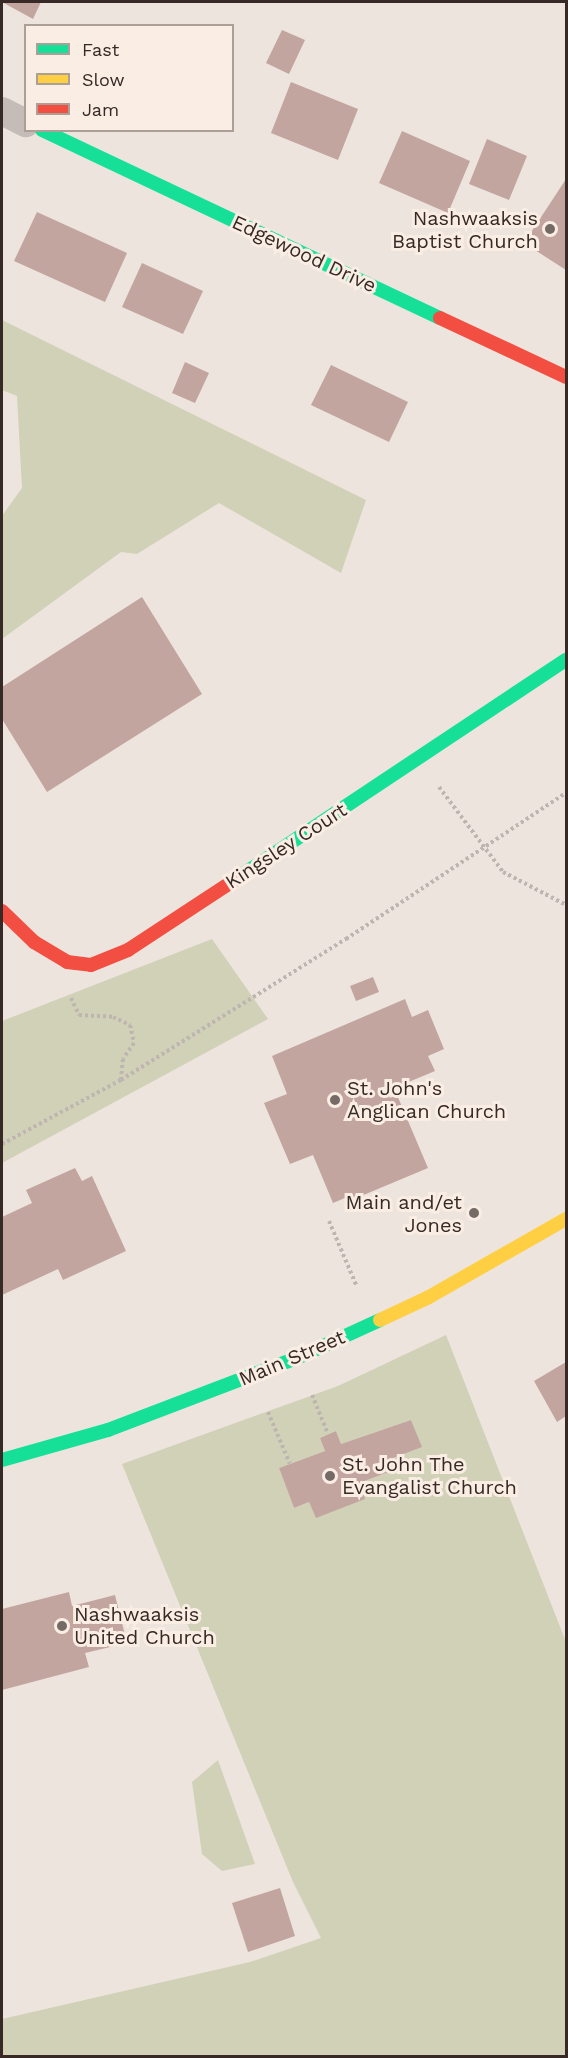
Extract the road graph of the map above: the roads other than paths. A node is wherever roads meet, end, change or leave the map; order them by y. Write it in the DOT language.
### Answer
graph roads {
  1 [pos="2,111"];
  2 [pos="24,122"];
  3 [pos="46,132"];
  4 [pos="567,377"];
  5 [pos="567,660"];
  6 [pos="2,911"];
  7 [pos="567,1219"];
  8 [pos="2,1460"];
  1 -- 2 [label="street"];
  3 -- 4 [label="street, Edgewood Drive"];
  5 -- 6 [label="street, Kingsley Court"];
  7 -- 8 [label="street, Main Street"];
}
